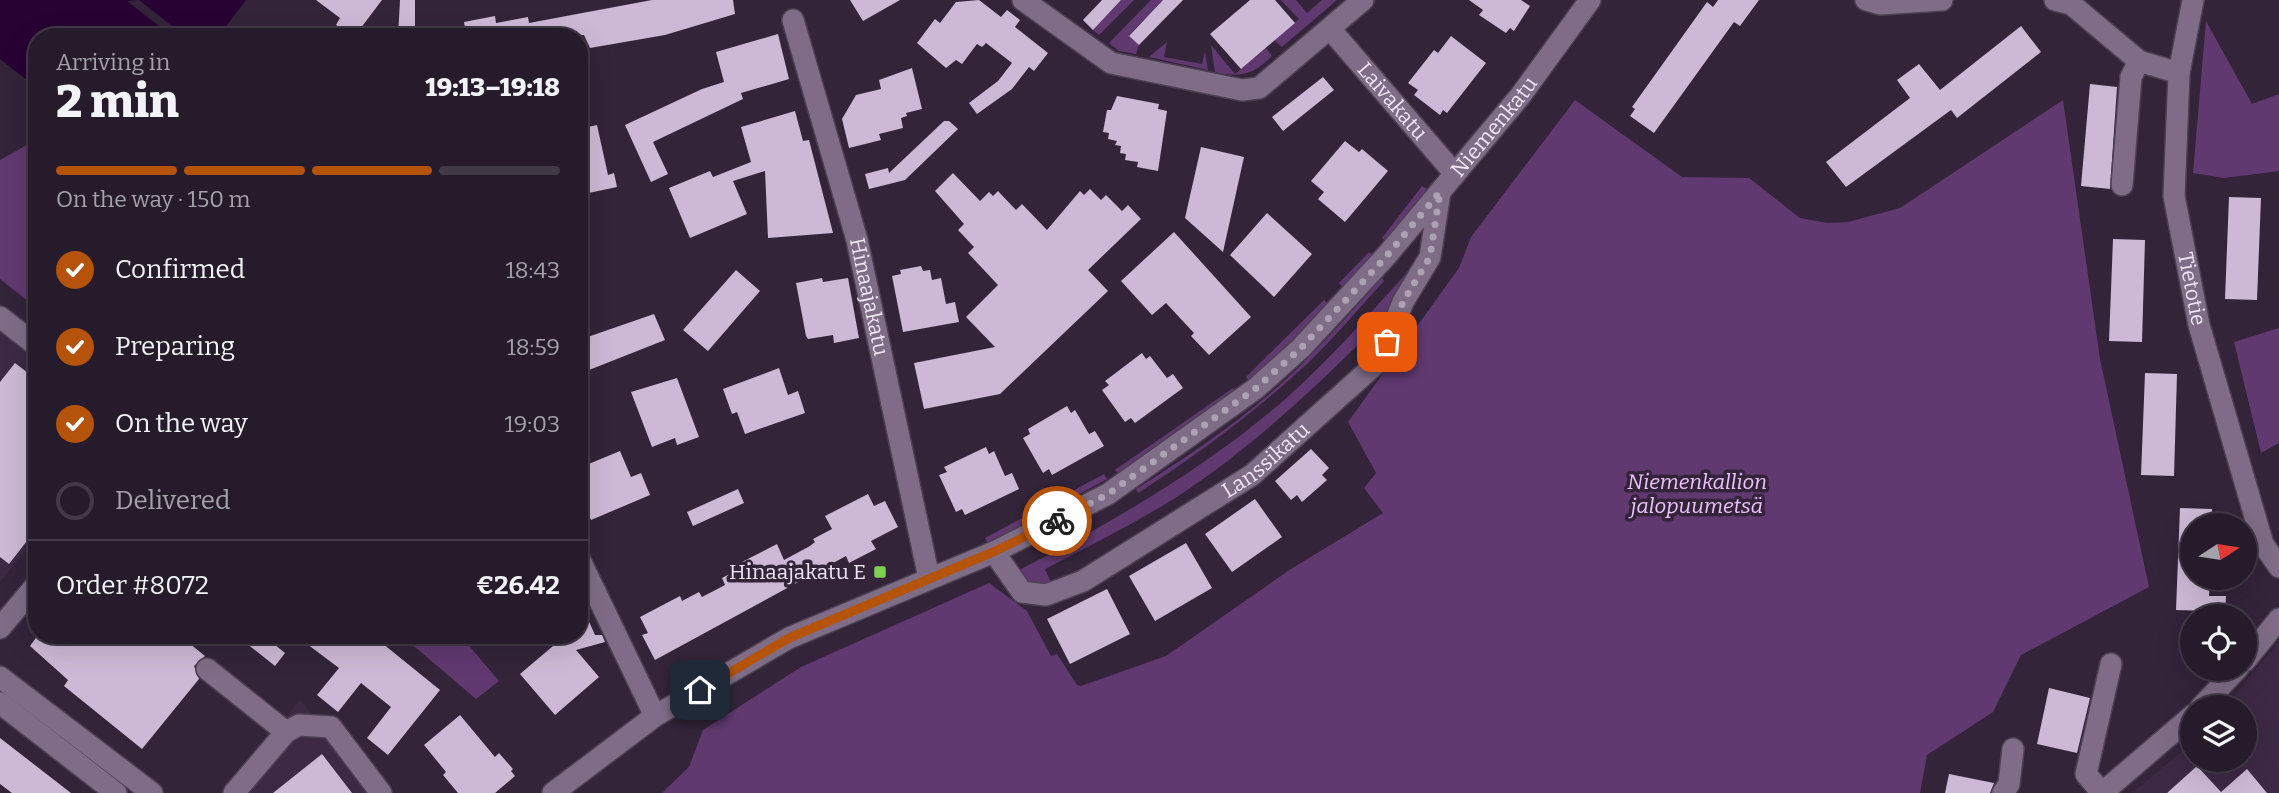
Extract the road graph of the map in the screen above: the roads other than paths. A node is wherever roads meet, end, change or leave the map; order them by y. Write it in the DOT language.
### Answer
graph roads {
  1 [pos="1023,0"];
  2 [pos="1363,0"];
  3 [pos="1590,0"];
  4 [pos="1866,0"];
  5 [pos="1942,0"];
  6 [pos="2055,0"];
  7 [pos="2193,0"];
  8 [pos="793,20"];
  9 [pos="1331,30"];
  10 [pos="2138,61"];
  11 [pos="2179,73"];
  12 [pos="1455,174"];
  13 [pos="2122,185"];
  14 [pos="1440,192"];
  15 [pos="0,317"];
  16 [pos="28,339"];
  17 [pos="993,552"];
  18 [pos="2279,567"];
  19 [pos="588,577"];
  20 [pos="929,578"];
  21 [pos="28,595"];
  22 [pos="2279,619"];
  23 [pos="0,628"];
  24 [pos="2257,646"];
  25 [pos="2111,664"];
  26 [pos="207,669"];
  27 [pos="0,677"];
  28 [pos="2226,681"];
  29 [pos="2213,695"];
  30 [pos="0,704"];
  31 [pos="655,716"];
  32 [pos="2180,726"];
  33 [pos="286,732"];
  34 [pos="2013,749"];
  35 [pos="116,793"];
  36 [pos="152,793"];
  37 [pos="234,793"];
  38 [pos="382,793"];
  39 [pos="553,793"];
  40 [pos="2003,793"];
  41 [pos="2102,793"];
  1 -- 9 [label="street"];
  2 -- 9 [label="street"];
  3 -- 12 [label="street, Niemenkatu"];
  4 -- 5 [label="street"];
  6 -- 10 [label="street"];
  7 -- 11 [label="street, Tietotie"];
  8 -- 20 [label="street, Hinaajakatu"];
  9 -- 12 [label="street, Laivakatu"];
  10 -- 11 [label="street"];
  10 -- 13 [label="street"];
  11 -- 18 [label="street, Tietotie"];
  12 -- 14 [label="street, Niemenkatu"];
  14 -- 17 [label="street, Niemenkatu"];
  14 -- 17 [label="street, Lanssikatu"];
  15 -- 16 [label="street"];
  17 -- 20 [label="street, Niemenkatu"];
  19 -- 31 [label="street"];
  20 -- 31 [label="street, Niemenkatu"];
  21 -- 23 [label="street"];
  22 -- 24 [label="street"];
  25 -- 41 [label="street"];
  26 -- 33 [label="street"];
  27 -- 36 [label="street"];
  28 -- 29 [label="street"];
  30 -- 35 [label="street"];
  31 -- 39 [label="street, Niemenkatu"];
  32 -- 41 [label="street"];
  33 -- 37 [label="street"];
  33 -- 38 [label="street"];
  34 -- 40 [label="street"];
}
